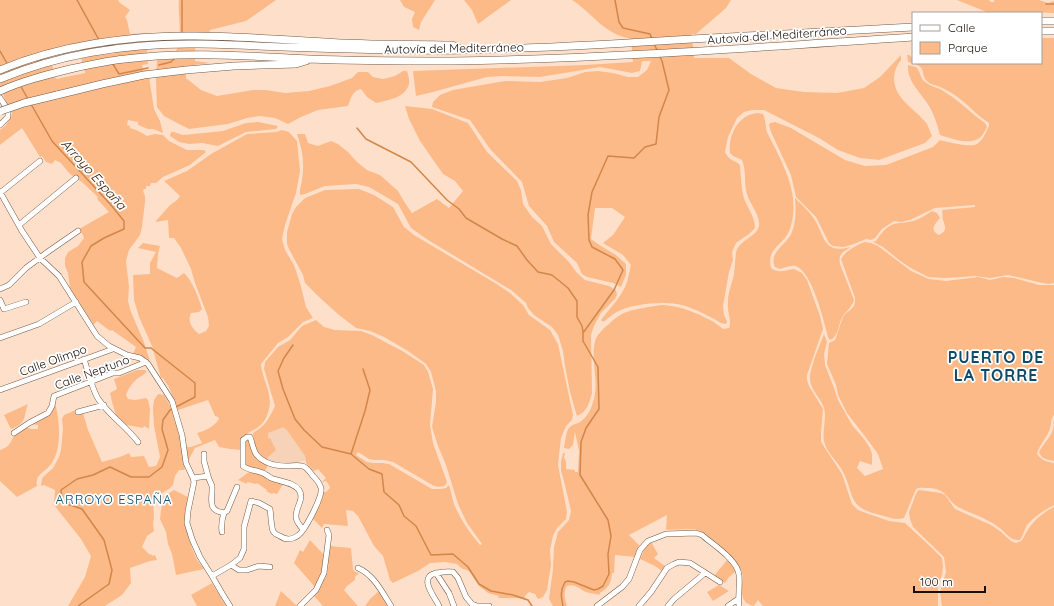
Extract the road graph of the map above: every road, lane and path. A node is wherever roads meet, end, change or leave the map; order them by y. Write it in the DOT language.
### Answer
graph roads {
  1 [pos="1042,21"];
  2 [pos="1054,21"];
  3 [pos="912,27"];
  4 [pos="1042,31"];
  5 [pos="1054,31"];
  6 [pos="912,37"];
  7 [pos="466,50"];
  8 [pos="312,59"];
  9 [pos="0,70"];
  10 [pos="0,79"];
  11 [pos="0,91"];
  12 [pos="0,98"];
  13 [pos="0,111"];
  14 [pos="0,125"];
  15 [pos="40,161"];
  16 [pos="76,178"];
  17 [pos="0,192"];
  18 [pos="19,225"];
  19 [pos="78,231"];
  20 [pos="40,258"];
  21 [pos="0,289"];
  22 [pos="0,300"];
  23 [pos="26,302"];
  24 [pos="76,302"];
  25 [pos="0,338"];
  26 [pos="113,349"];
  27 [pos="84,359"];
  28 [pos="146,362"];
  29 [pos="91,382"];
  30 [pos="0,390"];
  31 [pos="104,405"];
  32 [pos="78,412"];
  33 [pos="14,433"];
  34 [pos="138,442"];
  35 [pos="204,454"];
  36 [pos="208,476"];
  37 [pos="193,478"];
  38 [pos="237,487"];
  39 [pos="224,513"];
  40 [pos="303,530"];
  41 [pos="327,530"];
  42 [pos="222,532"];
  43 [pos="231,565"];
  44 [pos="270,566"];
  45 [pos="358,568"];
  46 [pos="436,573"];
  47 [pos="705,573"];
  48 [pos="212,576"];
  49 [pos="720,582"];
  50 [pos="602,604"];
  51 [pos="740,604"];
  52 [pos="230,606"];
  53 [pos="300,606"];
  54 [pos="391,606"];
  55 [pos="439,606"];
  56 [pos="454,606"];
  57 [pos="488,606"];
  58 [pos="597,606"];
  59 [pos="639,606"];
  60 [pos="668,606"];
  61 [pos="728,606"];
  1 -- 2 [label="highway"];
  3 -- 7 [label="highway, Autovía del Mediterráneo"];
  4 -- 5 [label="highway"];
  6 -- 8 [label="highway, Autovía del Mediterráneo"];
  7 -- 9 [label="highway"];
  7 -- 10 [label="highway, Autovía del Mediterráneo"];
  8 -- 11 [label="highway, Autovía del Mediterráneo"];
  8 -- 13 [label="highway, bridge"];
  12 -- 14 [label="street"];
  15 -- 17 [label="street"];
  16 -- 18 [label="street"];
  17 -- 18 [label="street"];
  18 -- 20 [label="street"];
  19 -- 20 [label="street"];
  20 -- 21 [label="street"];
  20 -- 24 [label="street"];
  22 -- 23 [label="street"];
  24 -- 25 [label="street"];
  24 -- 26 [label="street"];
  26 -- 27 [label="street, Calle Olimpo"];
  26 -- 28 [label="street"];
  27 -- 29 [label="street"];
  27 -- 30 [label="street, Calle Olimpo"];
  28 -- 29 [label="street, Calle Neptuno"];
  28 -- 37 [label="street"];
  29 -- 31 [label="street"];
  29 -- 33 [label="street, Calle Neptuno"];
  31 -- 32 [label="street"];
  31 -- 34 [label="street"];
  35 -- 36 [label="street"];
  36 -- 37 [label="street"];
  36 -- 39 [label="street"];
  37 -- 48 [label="street"];
  38 -- 39 [label="street"];
  39 -- 42 [label="street"];
  40 -- 40 [label="street"];
  40 -- 43 [label="street"];
  41 -- 53 [label="street"];
  43 -- 44 [label="street"];
  43 -- 48 [label="street"];
  45 -- 54 [label="street"];
  46 -- 55 [label="street"];
  46 -- 56 [label="street"];
  46 -- 57 [label="street"];
  47 -- 49 [label="street"];
  47 -- 59 [label="street"];
  47 -- 60 [label="street"];
  48 -- 52 [label="street"];
  50 -- 51 [label="street"];
  50 -- 58 [label="street"];
  51 -- 61 [label="street"];
}
